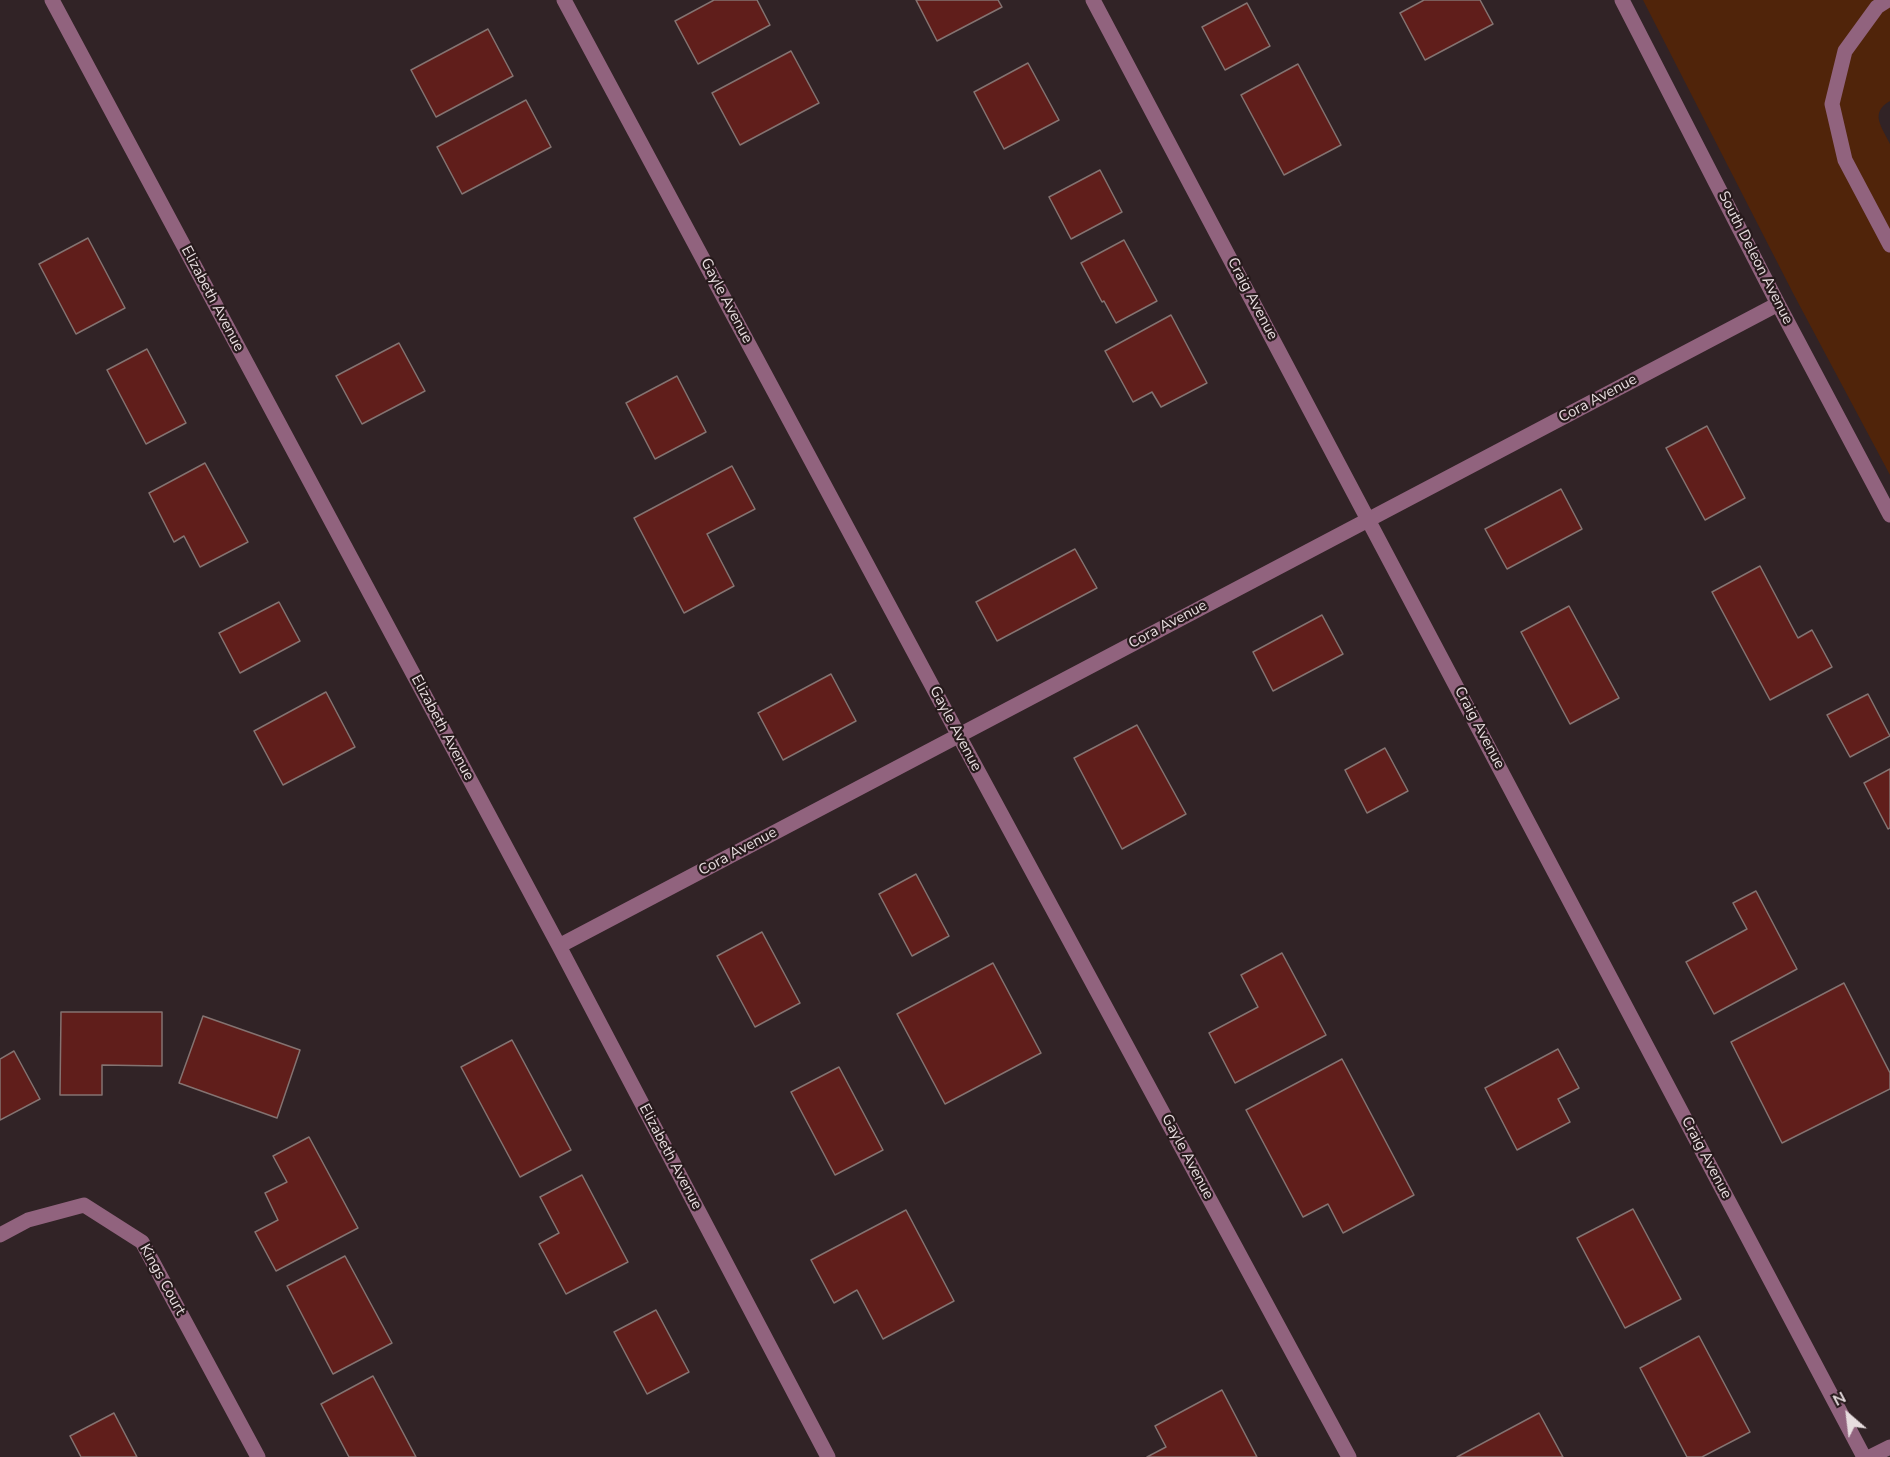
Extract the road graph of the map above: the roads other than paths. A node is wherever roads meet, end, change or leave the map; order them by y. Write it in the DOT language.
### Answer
graph roads {
  1 [pos="52,0"];
  2 [pos="564,0"];
  3 [pos="1093,0"];
  4 [pos="1622,0"];
  5 [pos="1888,0"];
  6 [pos="1890,245"];
  7 [pos="1778,304"];
  8 [pos="1884,491"];
  9 [pos="1890,515"];
  10 [pos="1369,519"];
  11 [pos="958,736"];
  12 [pos="559,946"];
  13 [pos="0,1235"];
  14 [pos="1890,1447"];
  15 [pos="258,1457"];
  16 [pos="828,1457"];
  17 [pos="1349,1457"];
  18 [pos="1864,1457"];
  19 [pos="1870,1457"];
  1 -- 12 [label="street, Elizabeth Avenue"];
  2 -- 11 [label="street, Gayle Avenue"];
  3 -- 10 [label="street, Craig Avenue"];
  4 -- 7 [label="street, South Deleon Avenue"];
  5 -- 6 [label="street"];
  7 -- 8 [label="street, South Deleon Avenue"];
  7 -- 10 [label="street, Cora Avenue"];
  8 -- 9 [label="street, South Deleon Avenue"];
  10 -- 11 [label="street, Cora Avenue"];
  10 -- 18 [label="street, Craig Avenue"];
  11 -- 12 [label="street, Cora Avenue"];
  11 -- 17 [label="street, Gayle Avenue"];
  12 -- 16 [label="street, Elizabeth Avenue"];
  13 -- 15 [label="street, Kings Court"];
  14 -- 19 [label="street"];
}
